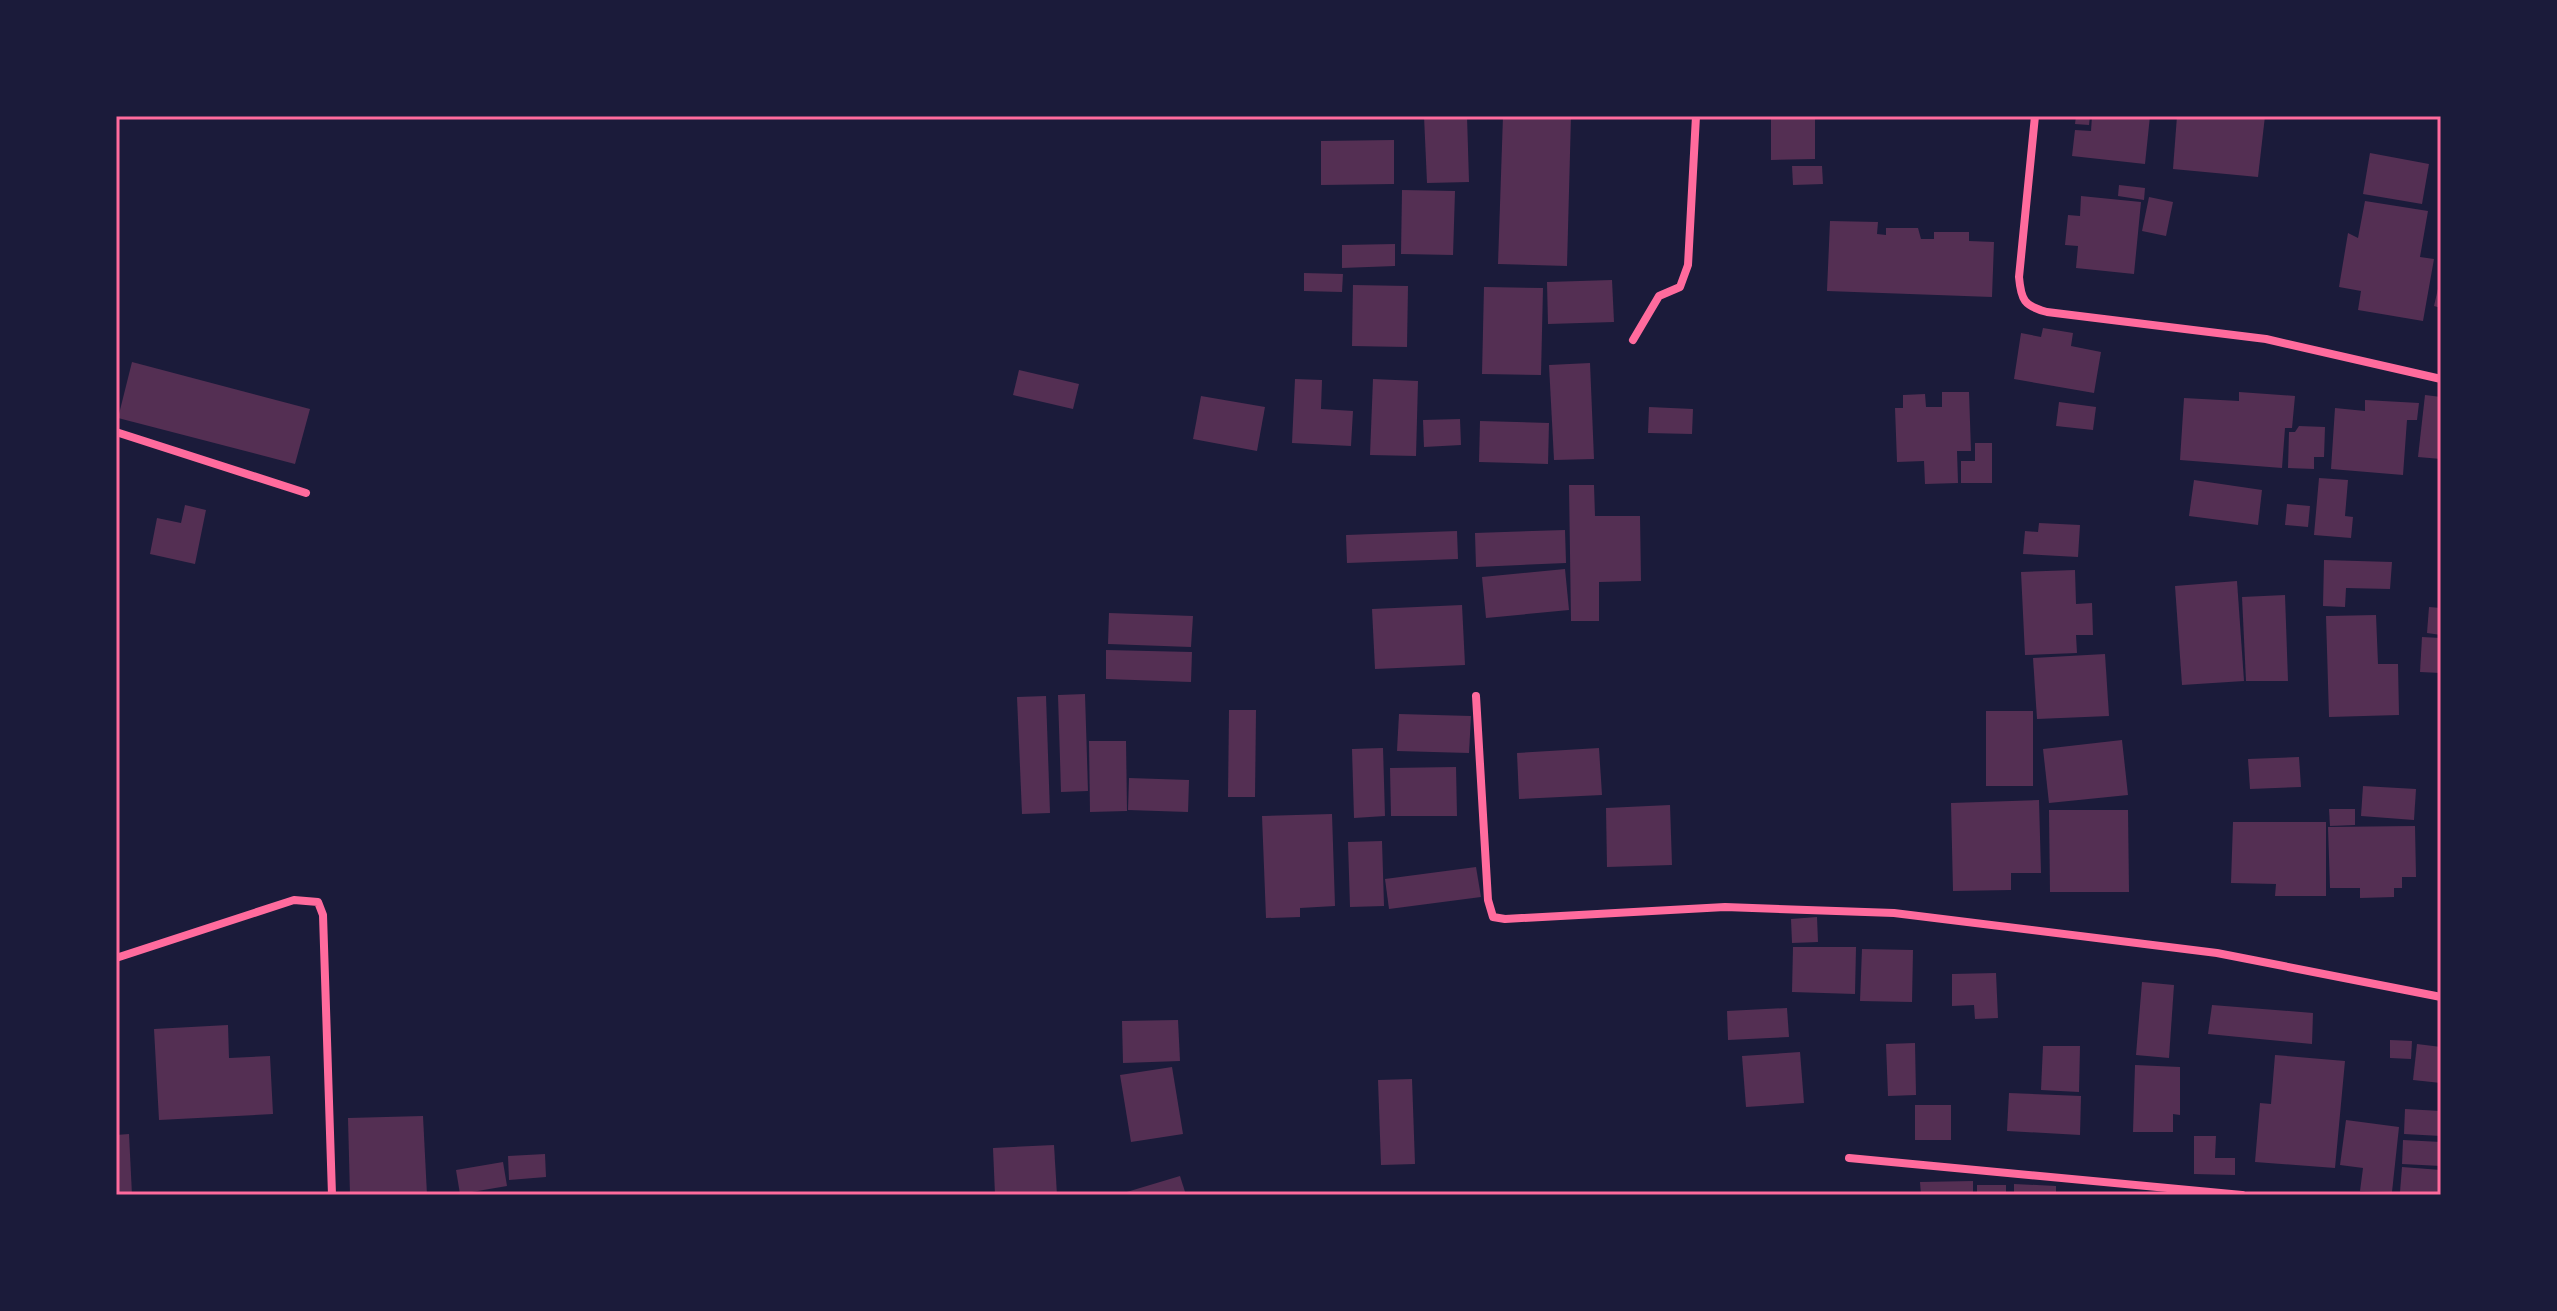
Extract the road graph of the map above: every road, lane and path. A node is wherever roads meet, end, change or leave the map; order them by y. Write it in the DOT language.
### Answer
graph roads {
  1 [pos="1696,116"];
  2 [pos="2035,116"];
  3 [pos="1633,340"];
  4 [pos="2441,379"];
  5 [pos="116,432"];
  6 [pos="306,493"];
  7 [pos="1476,696"];
  8 [pos="116,958"];
  9 [pos="2441,997"];
  10 [pos="1849,1158"];
  11 [pos="2112,1185"];
  12 [pos="332,1195"];
  13 [pos="2113,1195"];
  14 [pos="2242,1195"];
  1 -- 3 [label="street"];
  2 -- 4 [label="street"];
  5 -- 6 [label="street"];
  7 -- 9 [label="street"];
  8 -- 12 [label="street"];
  10 -- 11 [label="street"];
  11 -- 13 [label="street"];
  11 -- 14 [label="street"];
}
